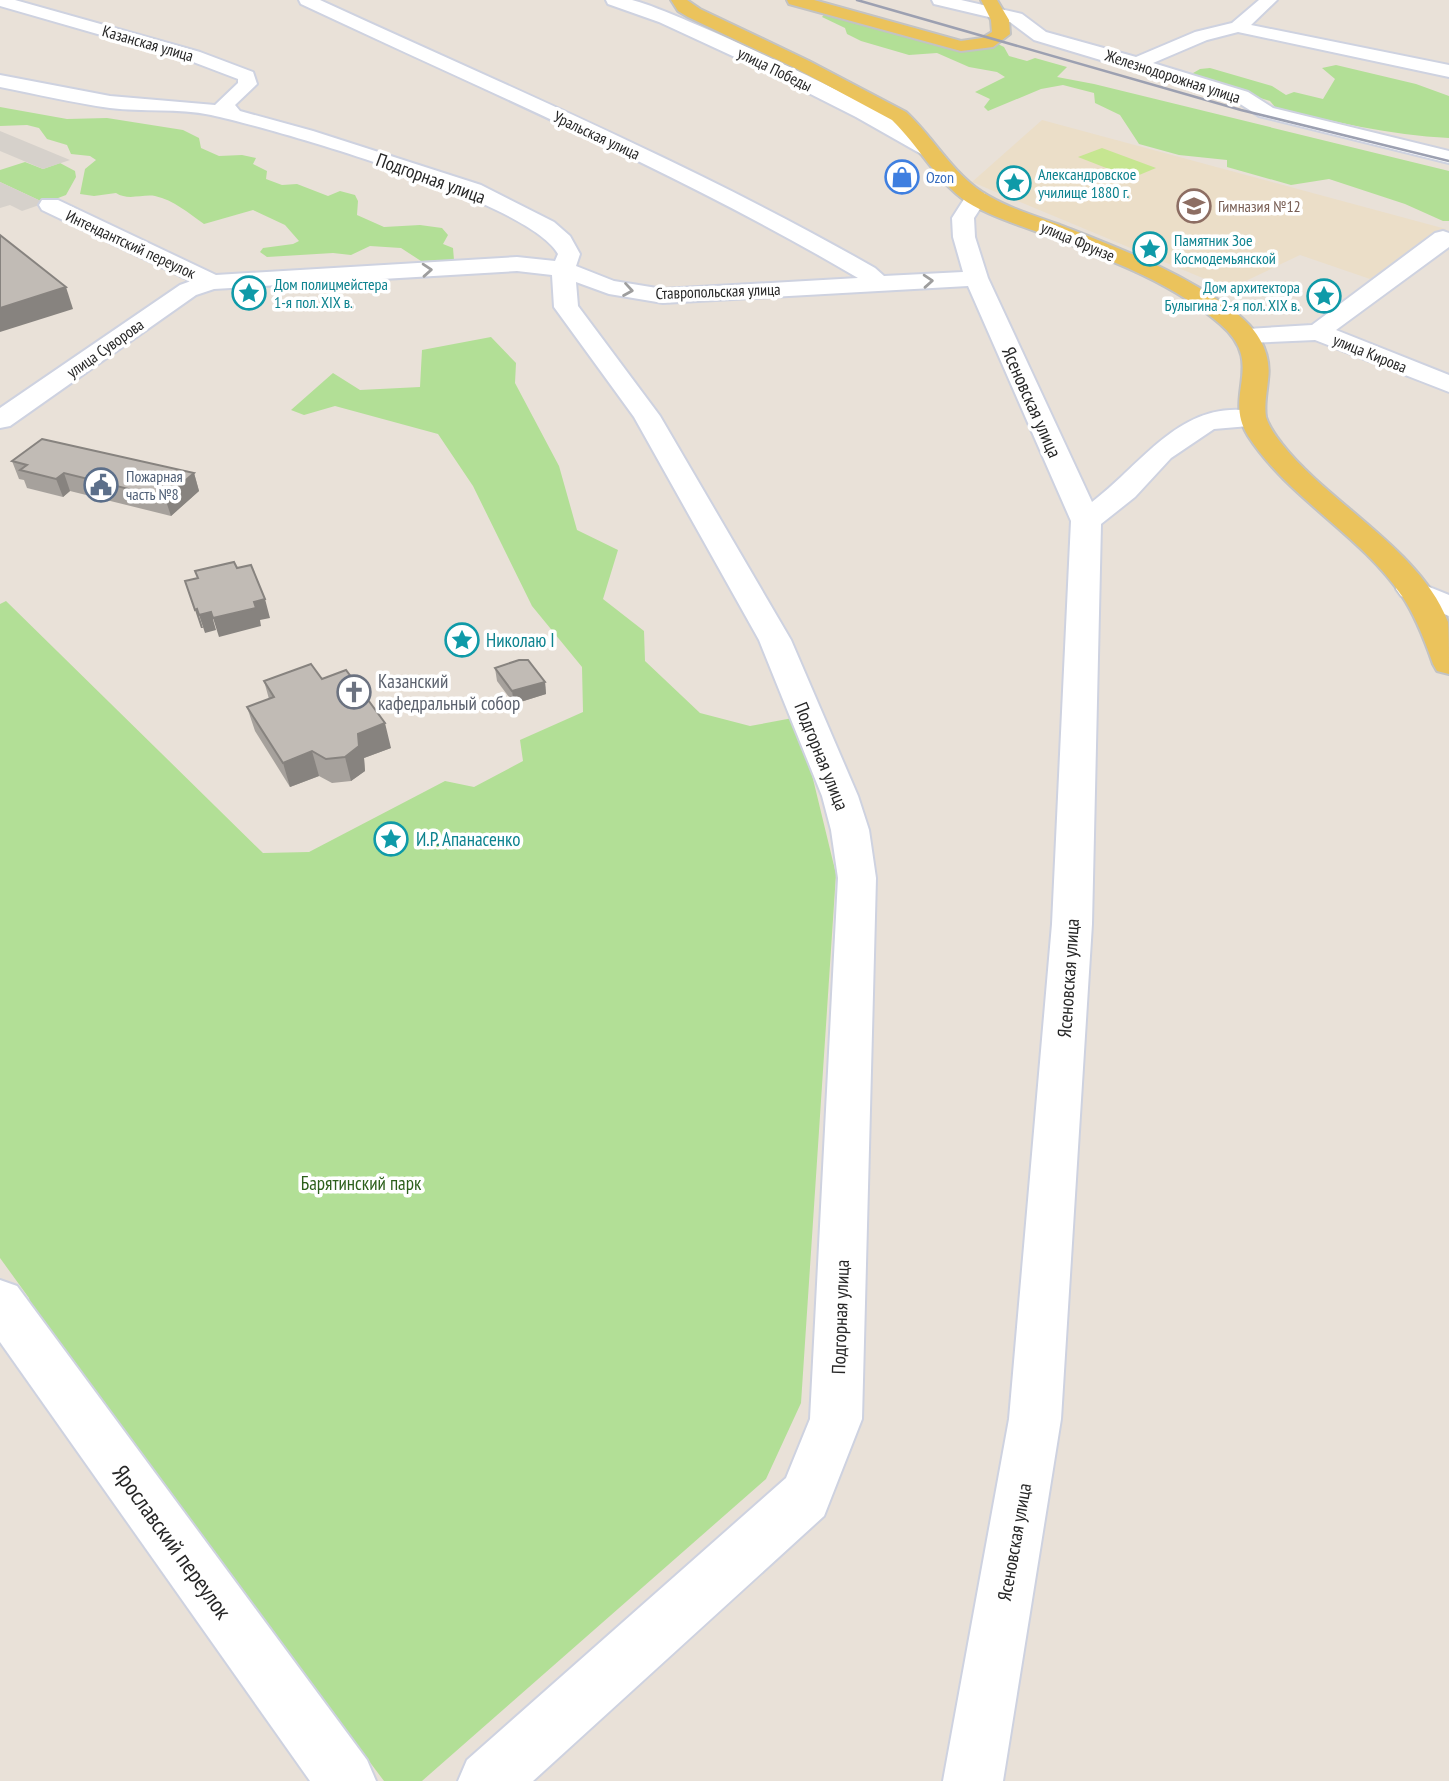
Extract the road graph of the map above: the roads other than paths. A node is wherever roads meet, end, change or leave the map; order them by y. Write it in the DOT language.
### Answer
graph roads {
  1 [pos="307,0"];
  2 [pos="614,0"];
  3 [pos="680,0"];
  4 [pos="795,0"];
  5 [pos="940,0"];
  6 [pos="1269,0"];
  7 [pos="0,1"];
  8 [pos="356,6"];
  9 [pos="992,7"];
  10 [pos="333,12"];
  11 [pos="1238,27"];
  12 [pos="1137,63"];
  13 [pos="1446,79"];
  14 [pos="0,81"];
  15 [pos="232,114"];
  16 [pos="1380,140"];
  17 [pos="1449,143"];
  18 [pos="930,151"];
  19 [pos="1449,157"];
  20 [pos="976,198"];
  21 [pos="50,205"];
  22 [pos="1446,239"];
  23 [pos="564,269"];
  24 [pos="976,278"];
  25 [pos="212,282"];
  26 [pos="878,284"];
  27 [pos="1318,332"];
  28 [pos="1247,336"];
  29 [pos="1449,384"];
  30 [pos="1251,419"];
  31 [pos="0,420"];
  32 [pos="1086,521"];
  33 [pos="1412,589"];
  34 [pos="1449,607"];
  35 [pos="1449,664"];
  36 [pos="0,1302"];
  37 [pos="346,1781"];
  38 [pos="488,1781"];
  39 [pos="973,1781"];
  1 -- 10 [label="street, Уральская улица"];
  2 -- 18 [label="street, улица Победы"];
  3 -- 18 [label="main road, улица Фрунзе"];
  4 -- 9 [label="main road"];
  5 -- 9 [label="street, Железнодорожная улица"];
  6 -- 11 [label="street"];
  7 -- 15 [label="street, Казанская улица"];
  8 -- 10 [label="street"];
  9 -- 12 [label="street, Железнодорожная улица"];
  10 -- 26 [label="street, Уральская улица"];
  11 -- 12 [label="street"];
  11 -- 13 [label="street"];
  12 -- 16 [label="street, Железнодорожная улица"];
  14 -- 15 [label="street, Подгорная улица"];
  15 -- 23 [label="street, Подгорная улица"];
  16 -- 17 [label="street"];
  16 -- 19 [label="street, Железнодорожная улица"];
  18 -- 20 [label="main road, улица Фрунзе"];
  20 -- 24 [label="street, Ясеновская улица"];
  20 -- 28 [label="main road, улица Фрунзе"];
  21 -- 25 [label="street, Интендантский переулок"];
  22 -- 27 [label="street"];
  25 -- 23 [label="street, Ставропольская улица, one-way"];
  23 -- 26 [label="street, Ставропольская улица, one-way"];
  23 -- 38 [label="street, Подгорная улица"];
  26 -- 24 [label="street, Ставропольская улица, one-way"];
  24 -- 32 [label="street, Ясеновская улица"];
  25 -- 31 [label="street, улица Суворова"];
  27 -- 28 [label="street, улица Кирова"];
  27 -- 29 [label="street, улица Кирова"];
  28 -- 30 [label="main road"];
  30 -- 32 [label="street"];
  30 -- 33 [label="main road"];
  32 -- 39 [label="street, Ясеновская улица"];
  33 -- 34 [label="street"];
  33 -- 35 [label="main road"];
  36 -- 37 [label="street, Ярославский переулок"];
}
